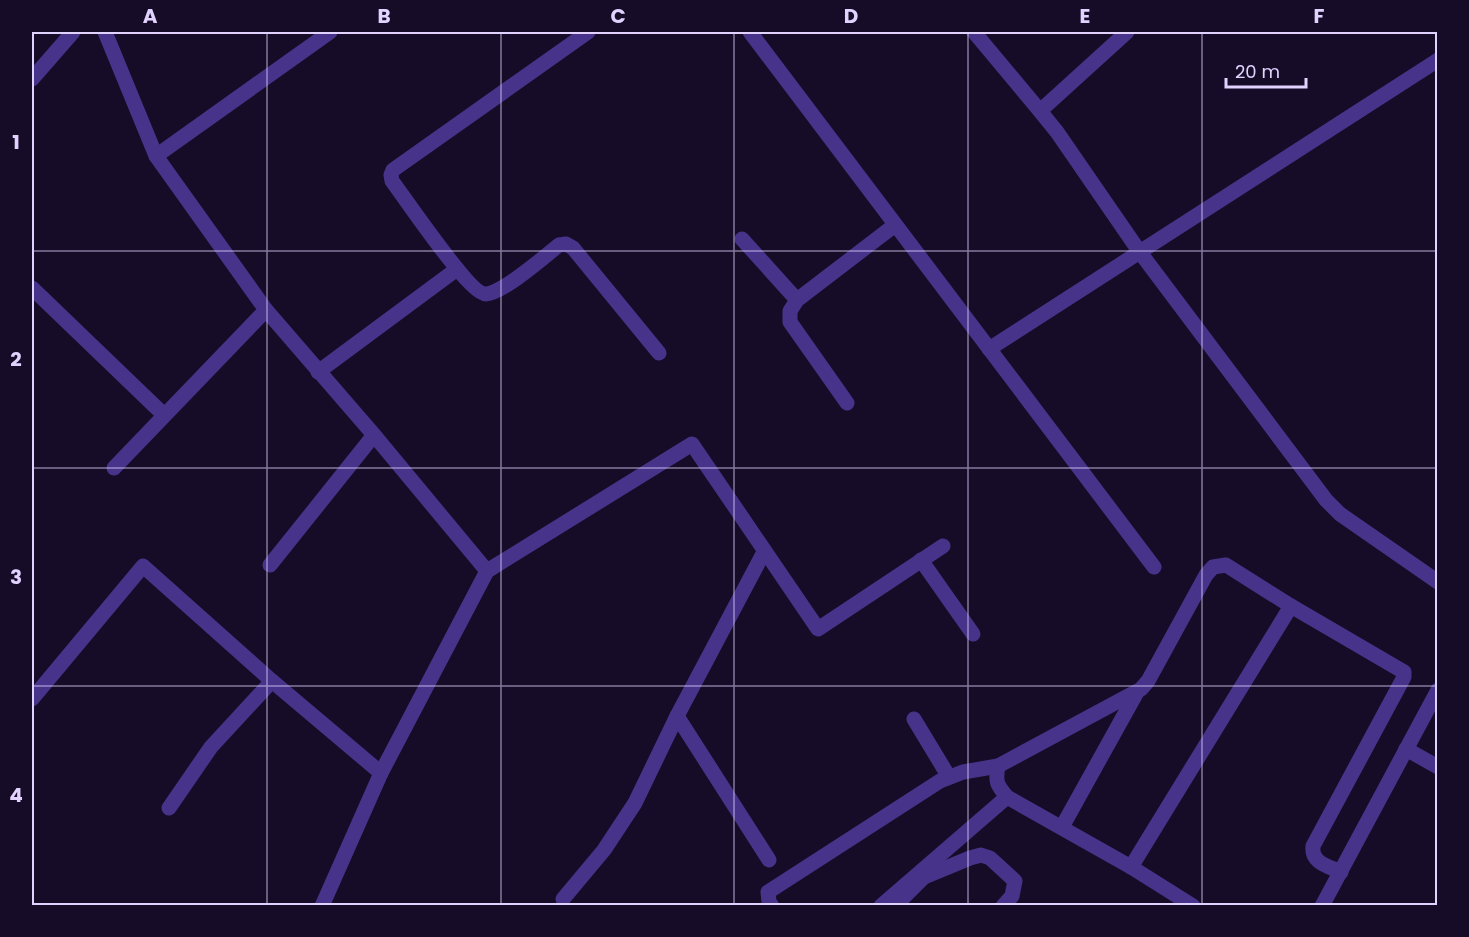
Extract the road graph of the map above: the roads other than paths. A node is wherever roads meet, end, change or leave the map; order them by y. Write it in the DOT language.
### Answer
graph roads {
  1 [pos="73,32"];
  2 [pos="105,32"];
  3 [pos="330,32"];
  4 [pos="588,32"];
  5 [pos="750,32"];
  6 [pos="974,32"];
  7 [pos="1127,32"];
  8 [pos="1437,60"];
  9 [pos="32,79"];
  10 [pos="1040,111"];
  11 [pos="156,156"];
  12 [pos="895,225"];
  13 [pos="742,239"];
  14 [pos="1139,250"];
  15 [pos="457,269"];
  16 [pos="32,288"];
  17 [pos="797,300"];
  18 [pos="266,310"];
  19 [pos="989,349"];
  20 [pos="659,353"];
  21 [pos="318,372"];
  22 [pos="847,403"];
  23 [pos="164,415"];
  24 [pos="374,435"];
  25 [pos="114,468"];
  26 [pos="943,546"];
  27 [pos="764,552"];
  28 [pos="921,560"];
  29 [pos="270,565"];
  30 [pos="1154,567"];
  31 [pos="487,571"];
  32 [pos="1437,582"];
  33 [pos="1291,606"];
  34 [pos="973,634"];
  35 [pos="272,681"];
  36 [pos="1437,690"];
  37 [pos="1137,692"];
  38 [pos="32,698"];
  39 [pos="677,716"];
  40 [pos="914,719"];
  41 [pos="1406,748"];
  42 [pos="998,766"];
  43 [pos="1437,767"];
  44 [pos="381,773"];
  45 [pos="949,777"];
  46 [pos="1007,796"];
  47 [pos="169,808"];
  48 [pos="1062,827"];
  49 [pos="769,860"];
  50 [pos="1131,867"];
  51 [pos="1341,872"];
  52 [pos="563,899"];
  53 [pos="322,906"];
  54 [pos="772,906"];
  55 [pos="881,906"];
  56 [pos="895,906"];
  57 [pos="1003,906"];
  58 [pos="1193,906"];
  59 [pos="1322,906"];
  1 -- 9 [label="street"];
  2 -- 11 [label="street"];
  3 -- 11 [label="street"];
  4 -- 15 [label="street"];
  5 -- 12 [label="street"];
  6 -- 10 [label="street"];
  7 -- 10 [label="street"];
  8 -- 14 [label="street"];
  10 -- 14 [label="street"];
  11 -- 18 [label="street"];
  12 -- 17 [label="street"];
  12 -- 19 [label="street"];
  13 -- 17 [label="street"];
  14 -- 19 [label="street"];
  14 -- 32 [label="street"];
  15 -- 20 [label="street"];
  15 -- 21 [label="street"];
  16 -- 23 [label="street"];
  17 -- 22 [label="street"];
  18 -- 21 [label="street"];
  18 -- 23 [label="street"];
  19 -- 30 [label="street"];
  21 -- 24 [label="street"];
  23 -- 25 [label="street"];
  24 -- 29 [label="street"];
  24 -- 31 [label="street"];
  26 -- 28 [label="street"];
  27 -- 28 [label="street"];
  27 -- 31 [label="street"];
  27 -- 39 [label="street"];
  28 -- 34 [label="street"];
  31 -- 44 [label="street"];
  33 -- 37 [label="street"];
  33 -- 50 [label="street"];
  33 -- 51 [label="street"];
  35 -- 38 [label="street"];
  35 -- 44 [label="street"];
  35 -- 47 [label="street"];
  36 -- 41 [label="street"];
  37 -- 42 [label="street"];
  37 -- 48 [label="street"];
  39 -- 49 [label="street"];
  39 -- 52 [label="street"];
  40 -- 45 [label="street"];
  41 -- 43 [label="street"];
  41 -- 51 [label="street"];
  42 -- 45 [label="street"];
  42 -- 46 [label="street"];
  44 -- 53 [label="street"];
  45 -- 54 [label="street"];
  46 -- 48 [label="street"];
  46 -- 55 [label="street"];
  48 -- 50 [label="street"];
  50 -- 58 [label="street"];
  51 -- 59 [label="street"];
  56 -- 57 [label="street"];
}
